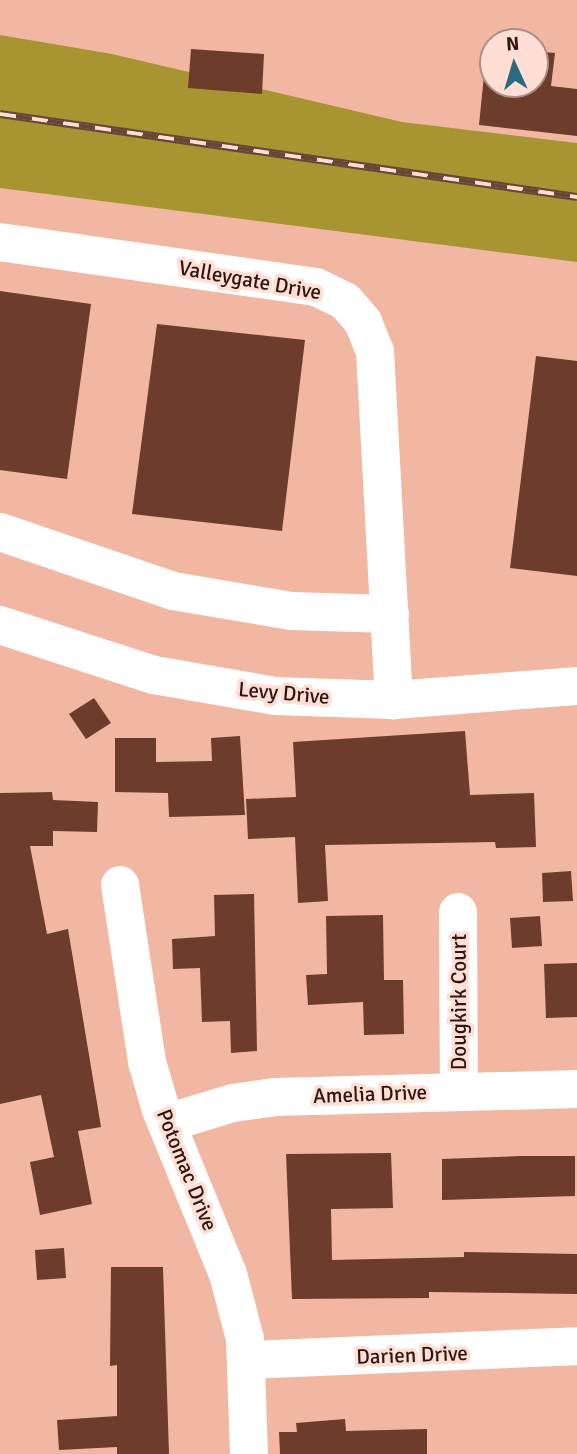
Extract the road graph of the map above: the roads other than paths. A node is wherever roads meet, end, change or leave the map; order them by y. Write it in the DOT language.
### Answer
graph roads {
  1 [pos="0,242"];
  2 [pos="0,532"];
  3 [pos="390,614"];
  4 [pos="0,625"];
  5 [pos="577,686"];
  6 [pos="394,700"];
  7 [pos="120,885"];
  8 [pos="458,912"];
  9 [pos="577,1089"];
  10 [pos="459,1092"];
  11 [pos="167,1123"];
  12 [pos="577,1346"];
  13 [pos="247,1360"];
  14 [pos="249,1454"];
  1 -- 3 [label="street, Valleygate Drive"];
  2 -- 3 [label="street"];
  3 -- 6 [label="street, Valleygate Drive"];
  4 -- 6 [label="street, Levy Drive"];
  5 -- 6 [label="street, Levy Drive"];
  7 -- 11 [label="street, Potomac Drive"];
  8 -- 10 [label="street, Dougkirk Court"];
  9 -- 10 [label="street, Amelia Drive"];
  10 -- 11 [label="street, Amelia Drive"];
  11 -- 13 [label="street, Potomac Drive"];
  12 -- 13 [label="street, Darien Drive"];
  13 -- 14 [label="street, Potomac Drive"];
}
